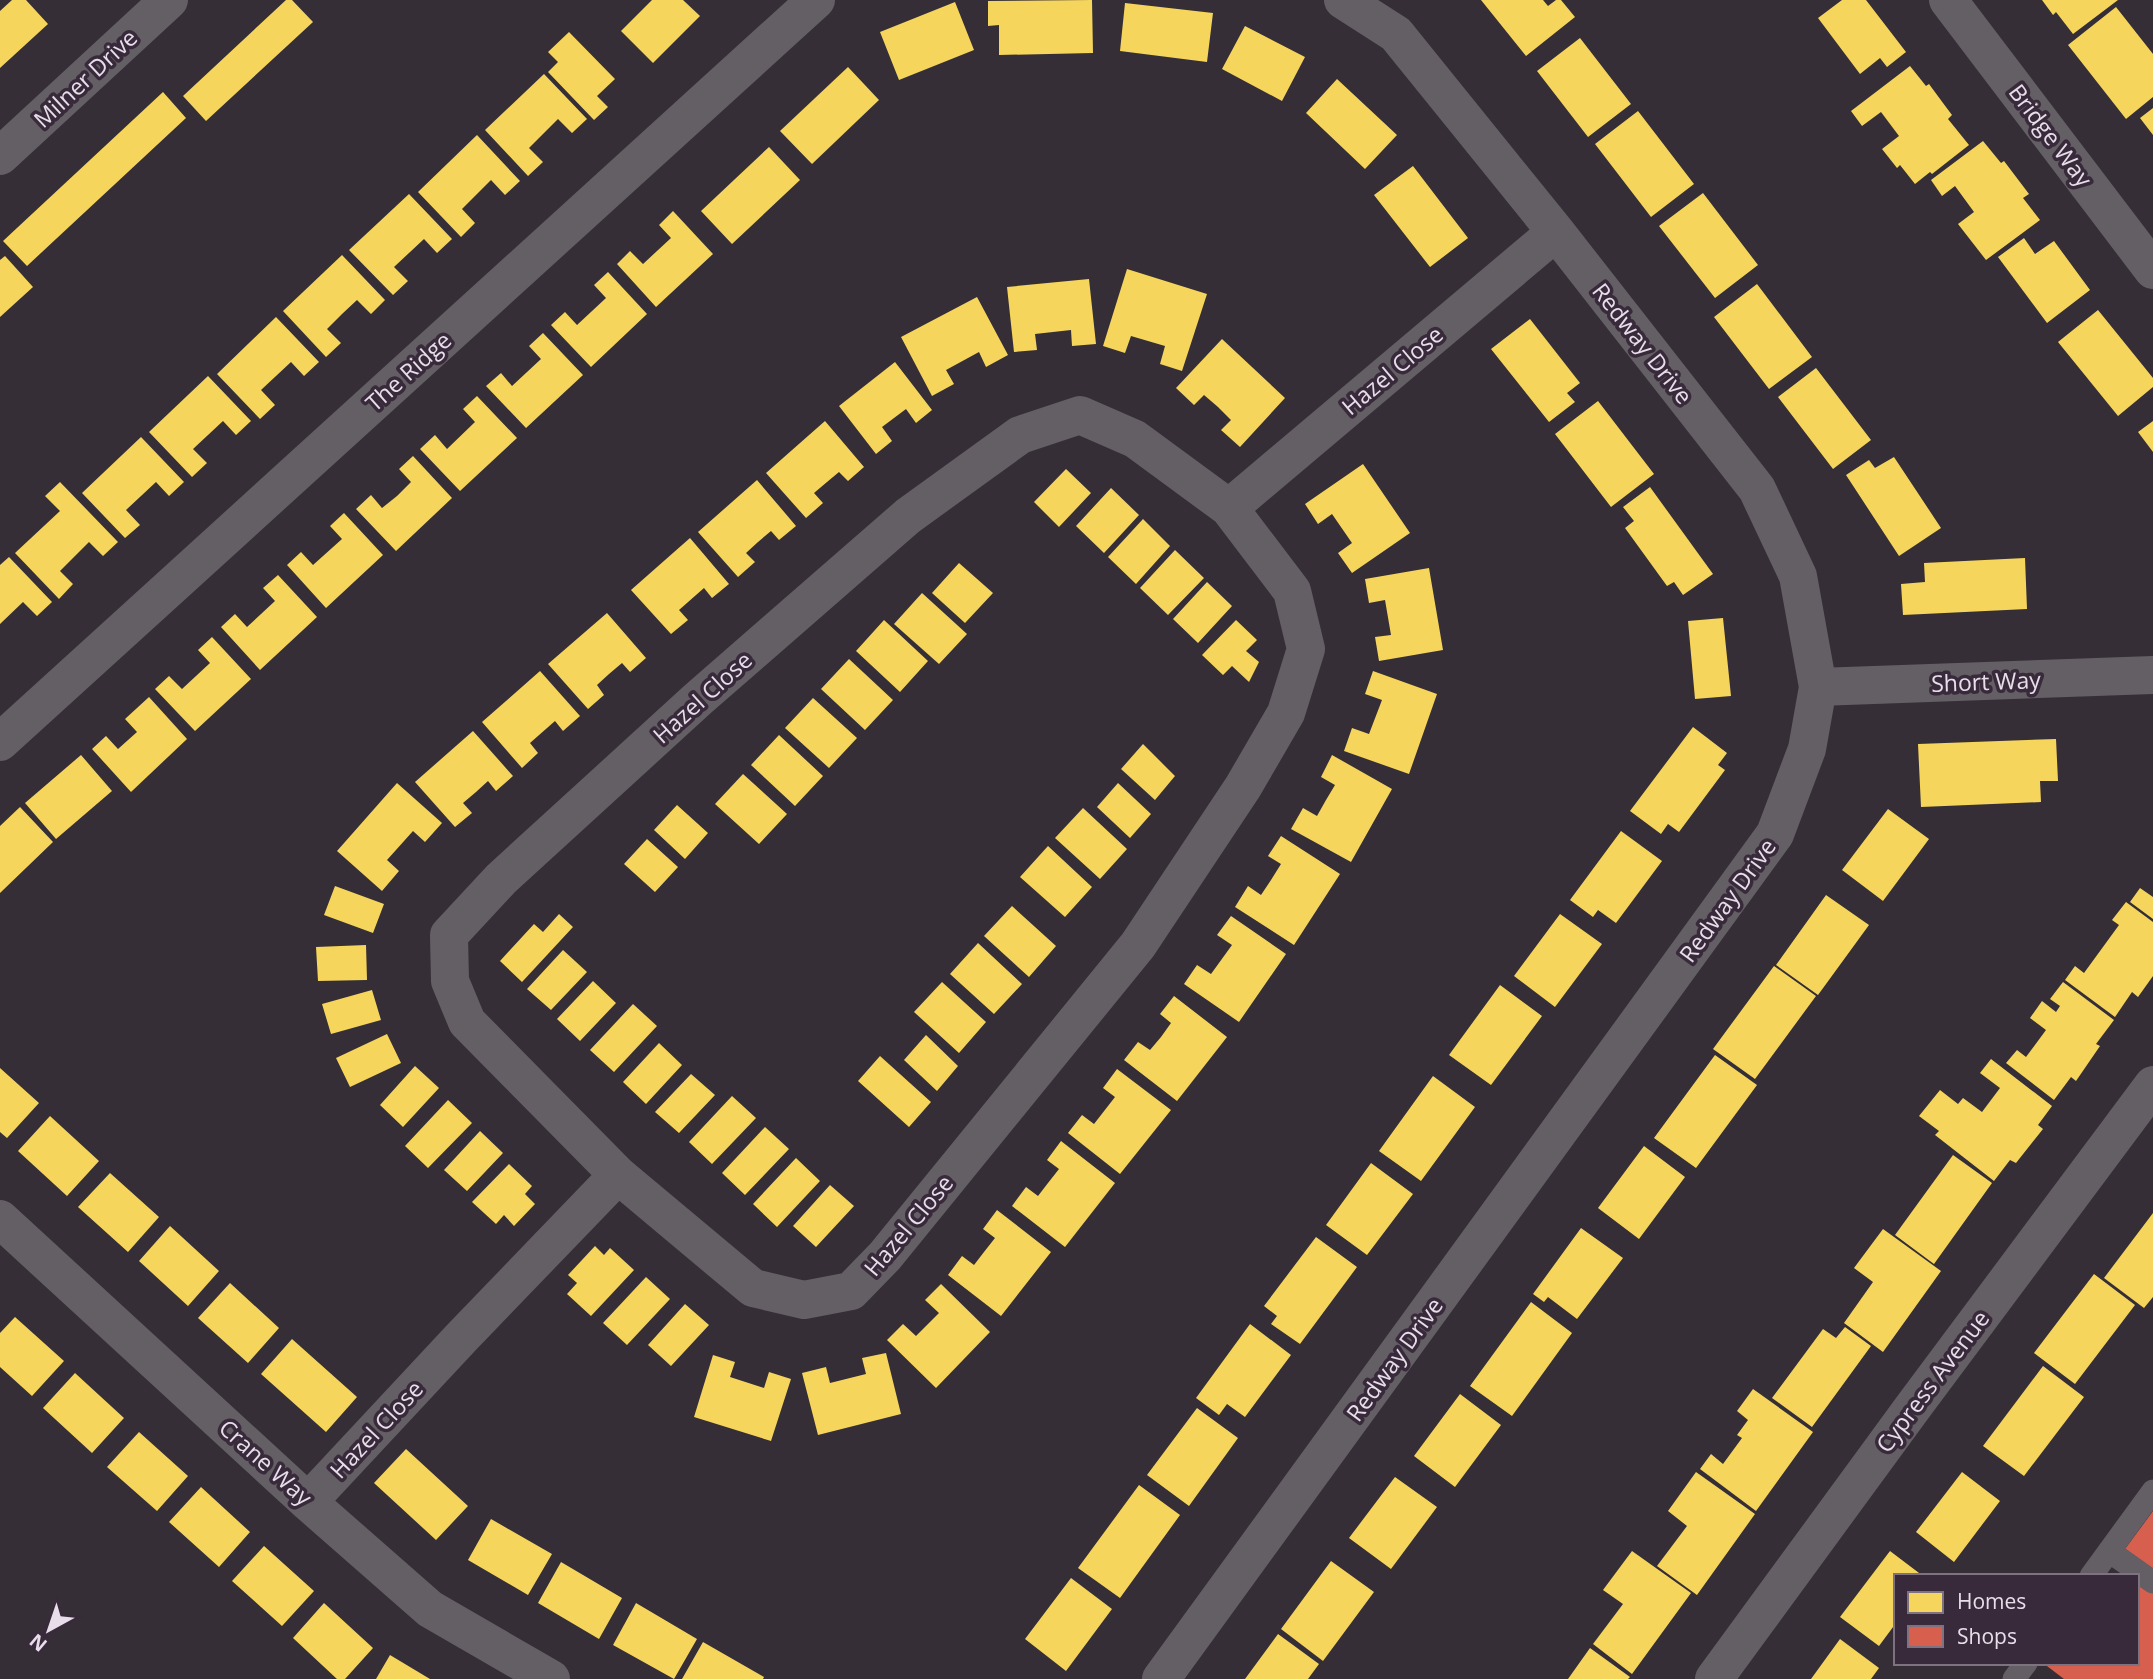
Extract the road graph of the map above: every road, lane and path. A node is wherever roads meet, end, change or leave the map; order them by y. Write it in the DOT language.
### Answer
graph roads {
  1 [pos="169,0"];
  2 [pos="816,0"];
  3 [pos="1343,0"];
  4 [pos="1948,0"];
  5 [pos="0,156"];
  6 [pos="1556,232"];
  7 [pos="2153,270"];
  8 [pos="1229,508"];
  9 [pos="2153,675"];
  10 [pos="1818,687"];
  11 [pos="0,742"];
  12 [pos="2153,1084"];
  13 [pos="618,1175"];
  14 [pos="0,1219"];
  15 [pos="2153,1491"];
  16 [pos="308,1502"];
  17 [pos="2109,1551"];
  18 [pos="2092,1574"];
  19 [pos="2153,1582"];
  20 [pos="551,1679"];
  21 [pos="1161,1679"];
  22 [pos="1714,1679"];
  1 -- 5 [label="street, Milner Drive"];
  2 -- 11 [label="street, The Ridge"];
  3 -- 6 [label="street, Redway Drive"];
  4 -- 7 [label="street, Bridge Way"];
  6 -- 8 [label="street, Hazel Close"];
  6 -- 10 [label="street, Redway Drive"];
  8 -- 13 [label="street, Hazel Close"];
  8 -- 13 [label="street, Hazel Close"];
  9 -- 10 [label="street, Short Way"];
  10 -- 21 [label="street, Redway Drive"];
  12 -- 22 [label="street, Cypress Avenue"];
  13 -- 16 [label="street, Hazel Close"];
  14 -- 16 [label="street, Crane Way"];
  15 -- 17 [label="lane"];
  16 -- 20 [label="street, Crane Way"];
  17 -- 18 [label="lane"];
  17 -- 19 [label="lane"];
}
